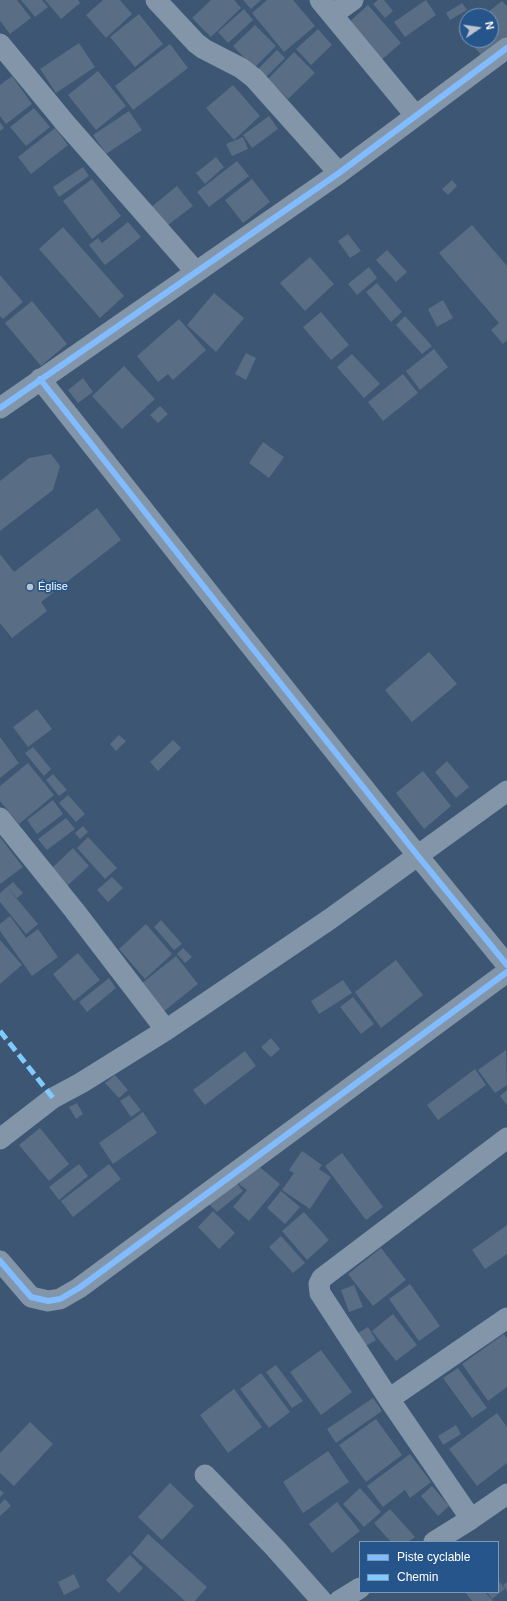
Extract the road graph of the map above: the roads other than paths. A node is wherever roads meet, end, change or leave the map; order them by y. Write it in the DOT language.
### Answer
graph roads {
  1 [pos="156,0"];
  2 [pos="353,0"];
  3 [pos="326,8"];
  4 [pos="0,44"];
  5 [pos="507,48"];
  6 [pos="415,115"];
  7 [pos="339,173"];
  8 [pos="196,272"];
  9 [pos="40,379"];
  10 [pos="0,408"];
  11 [pos="507,791"];
  12 [pos="0,818"];
  13 [pos="418,856"];
  14 [pos="507,966"];
  15 [pos="507,972"];
  16 [pos="166,1030"];
  17 [pos="507,1138"];
  18 [pos="0,1139"];
  19 [pos="0,1261"];
  20 [pos="507,1318"];
  21 [pos="389,1400"];
  22 [pos="205,1475"];
  23 [pos="507,1494"];
  24 [pos="471,1519"];
  25 [pos="436,1541"];
  26 [pos="359,1589"];
  27 [pos="322,1601"];
  28 [pos="339,1601"];
  1 -- 7 [label="street"];
  2 -- 3 [label="street"];
  3 -- 6 [label="street"];
  4 -- 8 [label="street"];
  5 -- 6 [label="street"];
  6 -- 7 [label="street"];
  7 -- 8 [label="street"];
  8 -- 9 [label="street"];
  9 -- 10 [label="street"];
  9 -- 13 [label="street"];
  11 -- 13 [label="street"];
  12 -- 16 [label="street"];
  13 -- 14 [label="street"];
  13 -- 16 [label="street"];
  15 -- 19 [label="street"];
  16 -- 18 [label="street"];
  17 -- 21 [label="street"];
  20 -- 21 [label="street"];
  21 -- 24 [label="street"];
  22 -- 27 [label="street"];
  23 -- 24 [label="street"];
  24 -- 25 [label="street"];
  26 -- 28 [label="street"];
}
